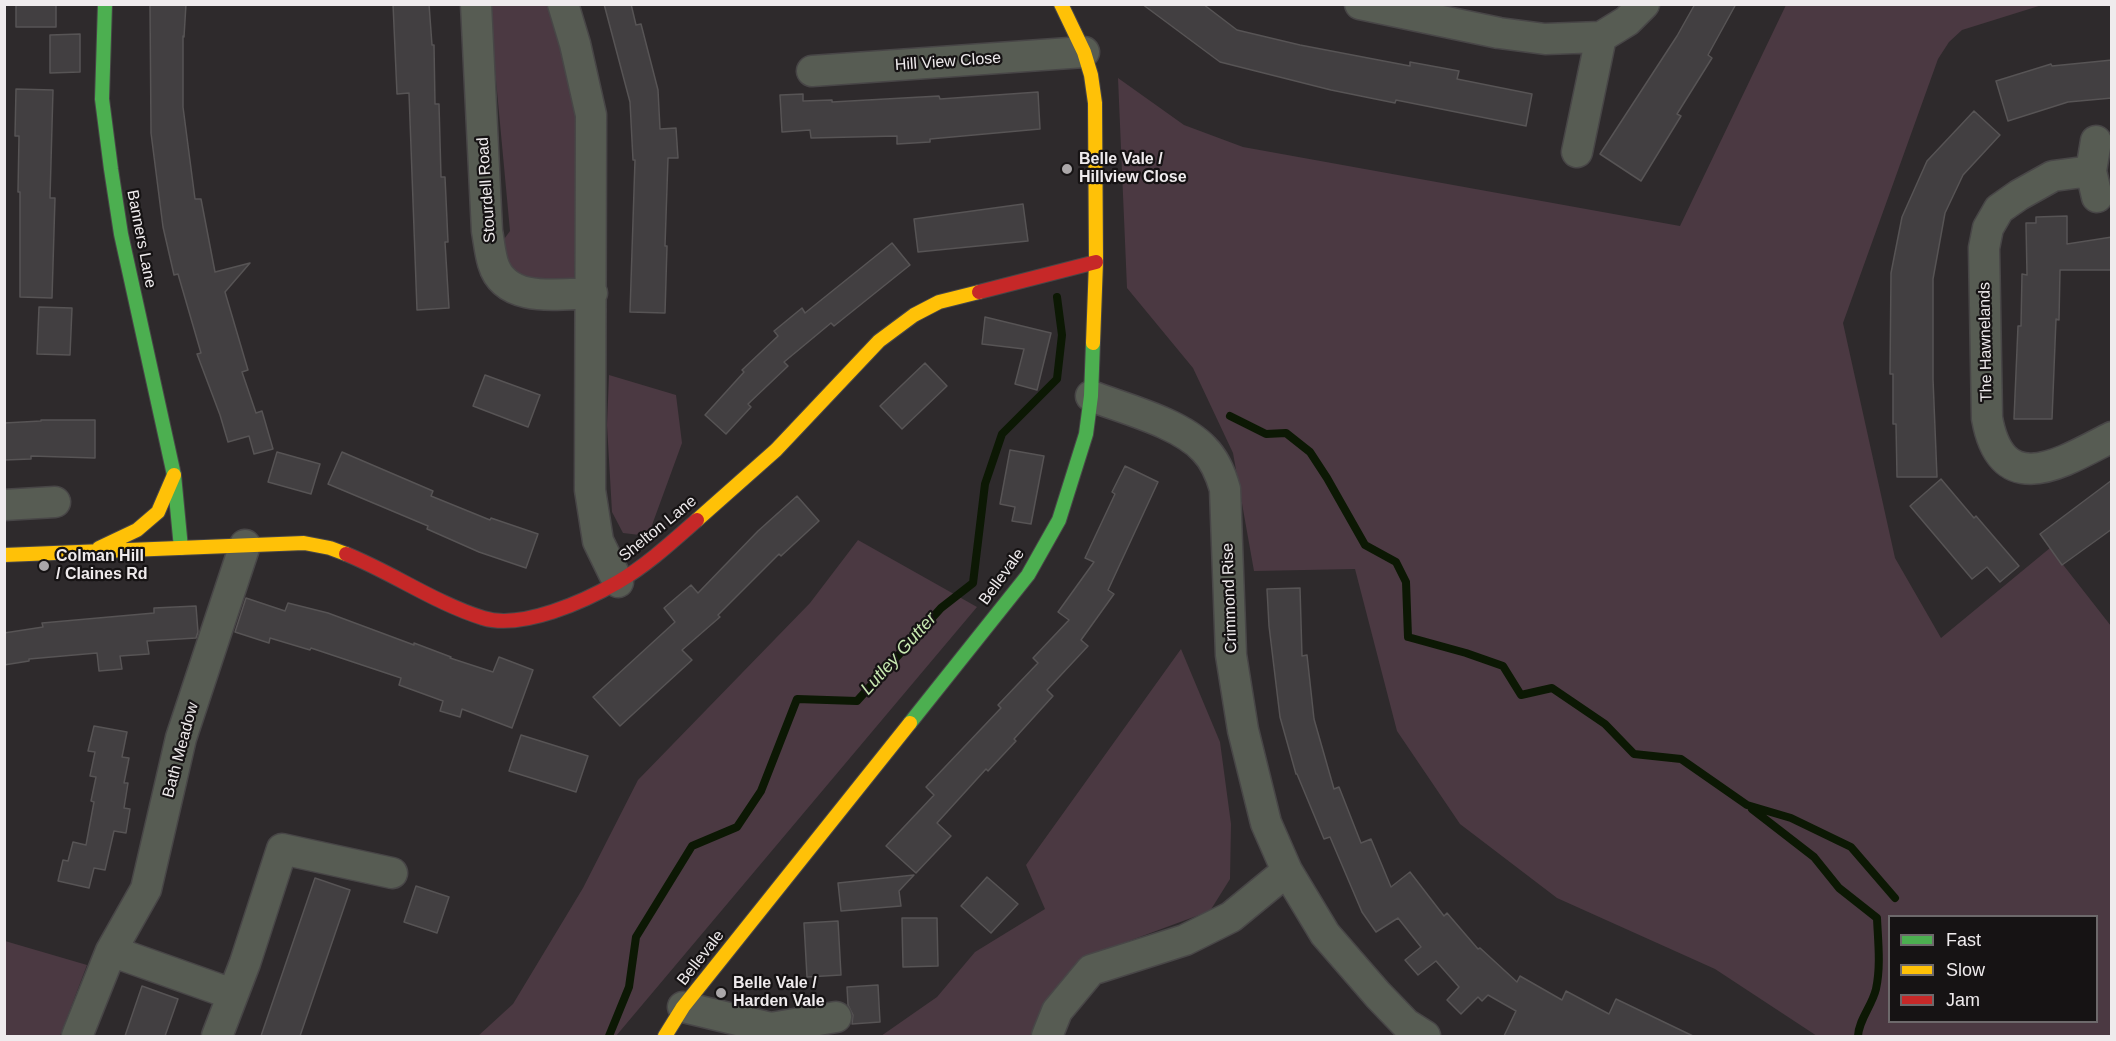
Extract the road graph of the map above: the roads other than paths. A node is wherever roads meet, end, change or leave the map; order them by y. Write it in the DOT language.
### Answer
graph roads {
  1 [pos="105,4"];
  2 [pos="476,4"];
  3 [pos="563,4"];
  4 [pos="1061,4"];
  5 [pos="1644,4"];
  6 [pos="1376,6"];
  7 [pos="1601,37"];
  8 [pos="1084,52"];
  9 [pos="812,71"];
  10 [pos="2096,141"];
  11 [pos="1577,152"];
  12 [pos="1096,262"];
  13 [pos="592,293"];
  14 [pos="1091,396"];
  15 [pos="2112,437"];
  16 [pos="174,475"];
  17 [pos="55,502"];
  18 [pos="4,505"];
  19 [pos="245,545"];
  20 [pos="181,548"];
  21 [pos="90,553"];
  22 [pos="4,555"];
  23 [pos="618,582"];
  24 [pos="1287,871"];
  25 [pos="392,873"];
  26 [pos="111,951"];
  27 [pos="232,994"];
  28 [pos="683,1007"];
  29 [pos="836,1017"];
  30 [pos="77,1036"];
  31 [pos="217,1036"];
  32 [pos="665,1036"];
  33 [pos="1047,1036"];
  34 [pos="1425,1036"];
  1 -- 16 [label="street, Banners Lane"];
  2 -- 13 [label="street, Stourdell Road"];
  3 -- 13 [label="street"];
  4 -- 8 [label="street, Bellevale"];
  5 -- 7 [label="street"];
  6 -- 7 [label="street"];
  7 -- 11 [label="street"];
  8 -- 9 [label="street, Hill View Close"];
  8 -- 12 [label="street, Bellevale"];
  10 -- 15 [label="street, The Hawnelands"];
  12 -- 14 [label="street, Bellevale"];
  12 -- 23 [label="street, Shelton Lane"];
  13 -- 23 [label="street"];
  14 -- 24 [label="street, Crimmond Rise"];
  14 -- 28 [label="street, Bellevale"];
  16 -- 20 [label="street, Banners Lane"];
  16 -- 21 [label="street"];
  17 -- 18 [label="street"];
  19 -- 20 [label="street, Shelton Lane"];
  19 -- 23 [label="street, Shelton Lane"];
  19 -- 26 [label="street, Bath Meadow"];
  20 -- 21 [label="street, Shelton Lane"];
  21 -- 22 [label="street, Shelton Lane"];
  24 -- 33 [label="street"];
  24 -- 34 [label="street, Crimmond Rise"];
  25 -- 27 [label="street"];
  26 -- 27 [label="street"];
  26 -- 30 [label="street, Bath Meadow"];
  27 -- 31 [label="street"];
  28 -- 29 [label="street"];
  28 -- 32 [label="street, Bellevale"];
}
